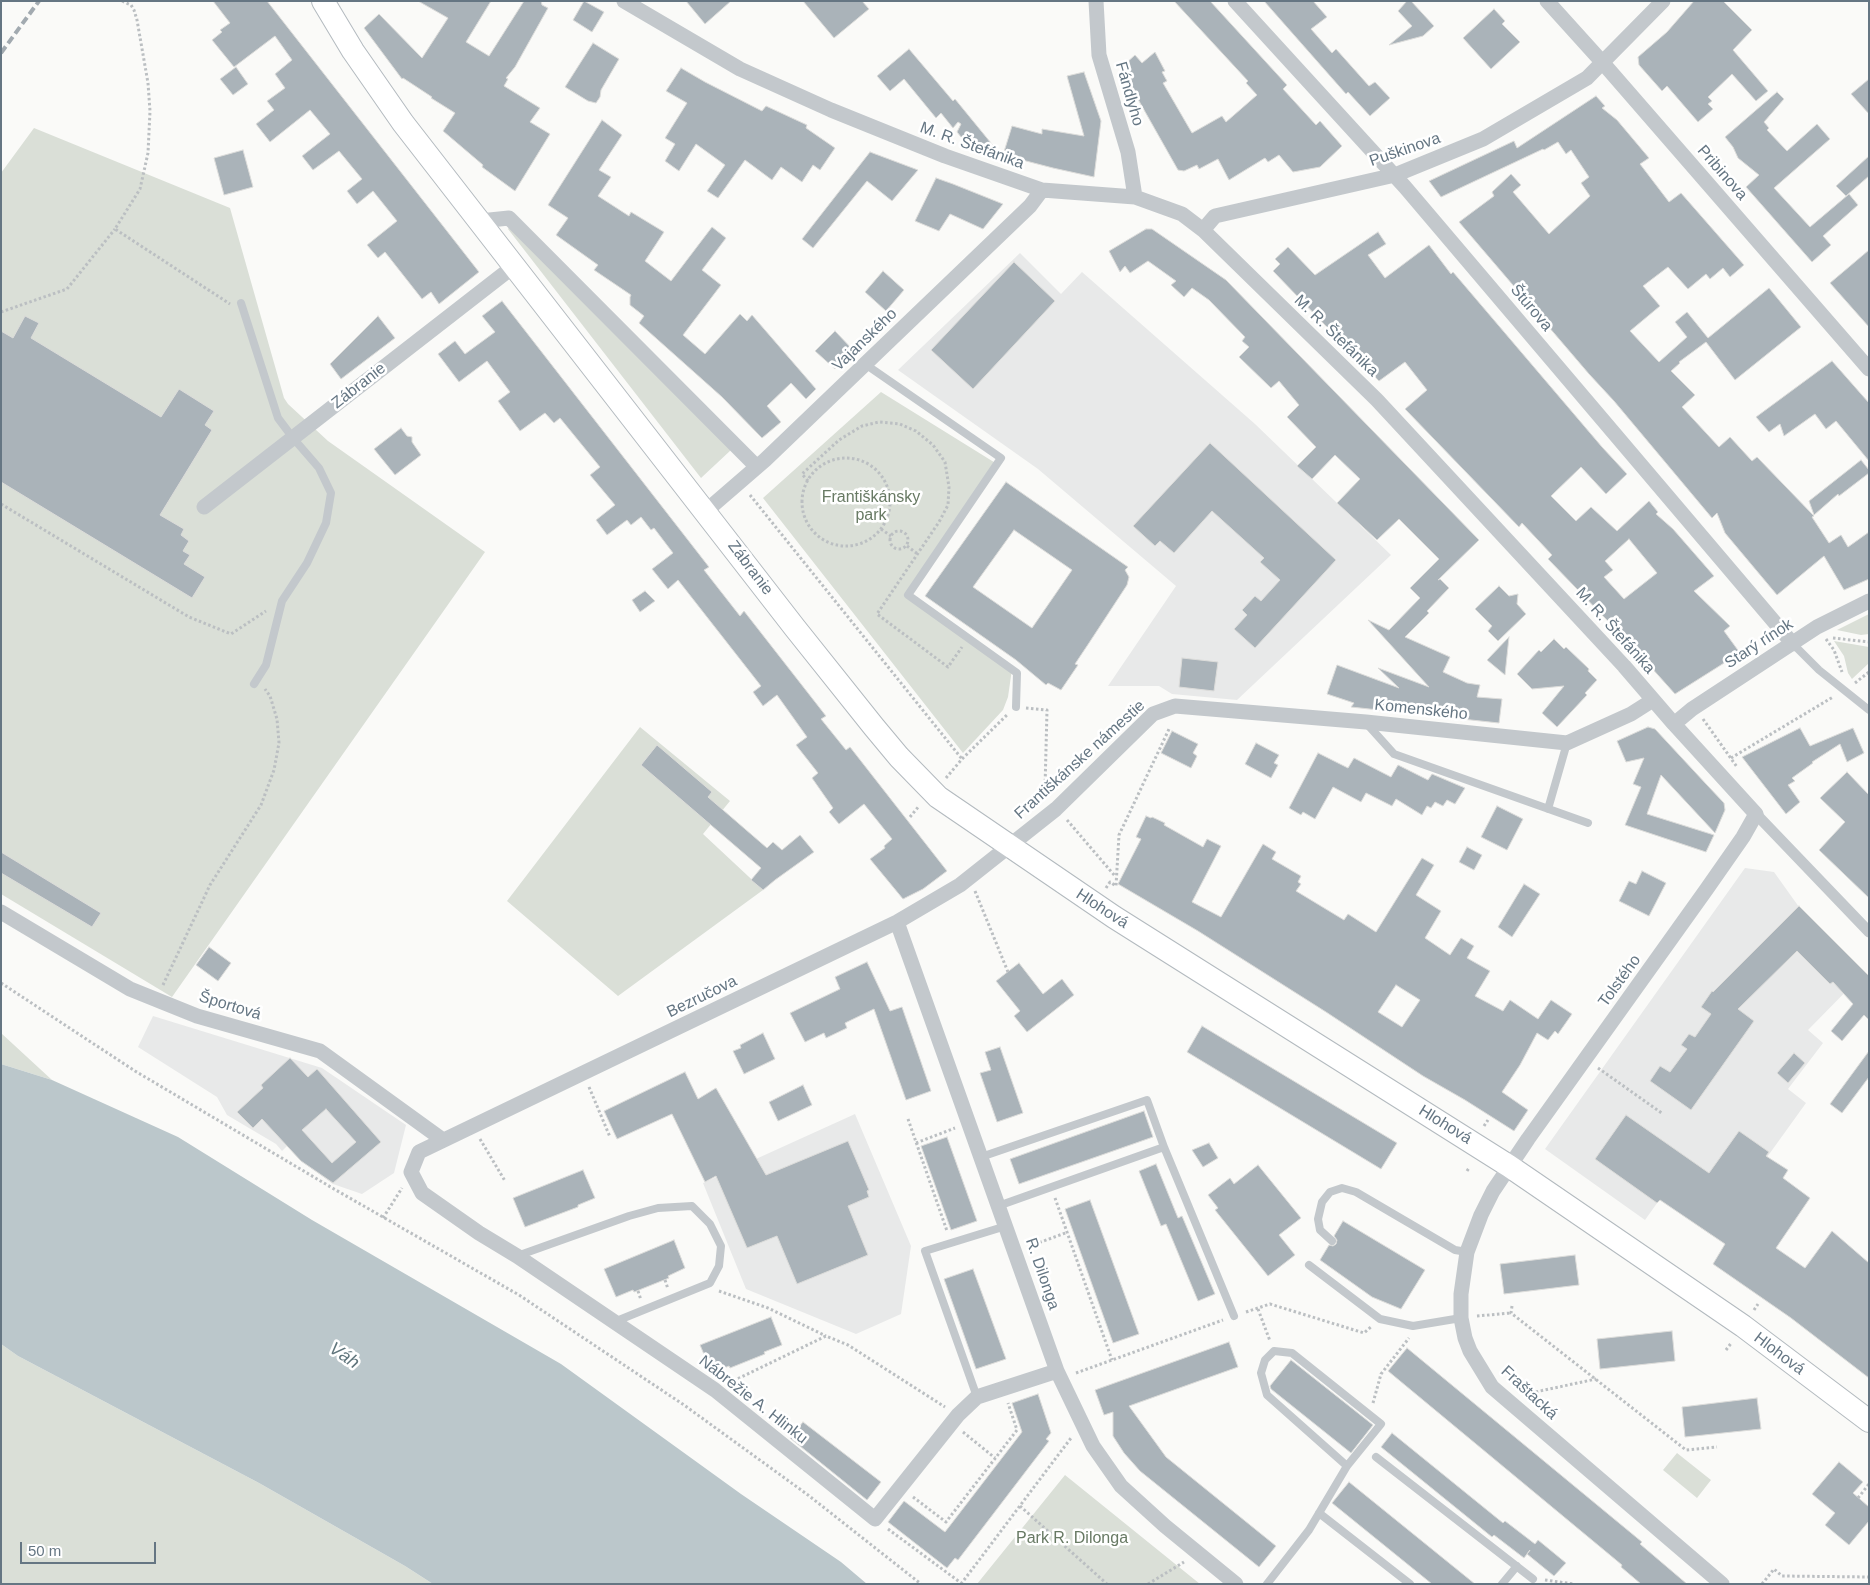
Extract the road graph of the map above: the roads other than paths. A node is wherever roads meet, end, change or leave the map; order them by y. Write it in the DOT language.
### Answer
graph roads {
  1 [pos="324,1"];
  2 [pos="624,1"];
  3 [pos="1096,1"];
  4 [pos="1235,1"];
  5 [pos="1547,1"];
  6 [pos="1663,1"];
  7 [pos="1603,63"];
  8 [pos="1395,175"];
  9 [pos="1042,190"];
  10 [pos="1135,196"];
  11 [pos="480,221"];
  12 [pos="1203,230"];
  13 [pos="514,266"];
  14 [pos="241,303"];
  15 [pos="865,364"];
  16 [pos="1869,369"];
  17 [pos="293,438"];
  18 [pos="757,467"];
  19 [pos="204,507"];
  20 [pos="706,511"];
  21 [pos="1869,601"];
  22 [pos="1793,644"];
  23 [pos="256,681"];
  24 [pos="1653,700"];
  25 [pos="1176,706"];
  26 [pos="1016,707"];
  27 [pos="1869,710"];
  28 [pos="1366,722"];
  29 [pos="1674,724"];
  30 [pos="1567,743"];
  31 [pos="1548,809"];
  32 [pos="1756,814"];
  33 [pos="1588,824"];
  34 [pos="1010,845"];
  35 [pos="1,912"];
  36 [pos="897,922"];
  37 [pos="1869,932"];
  38 [pos="443,1140"];
  39 [pos="1164,1146"];
  40 [pos="981,1157"];
  41 [pos="1510,1166"];
  42 [pos="412,1172"];
  43 [pos="998,1206"];
  44 [pos="1006,1226"];
  45 [pos="1332,1240"];
  46 [pos="1467,1252"];
  47 [pos="517,1256"];
  48 [pos="1309,1266"];
  49 [pos="1234,1316"];
  50 [pos="1461,1318"];
  51 [pos="614,1322"];
  52 [pos="1057,1371"];
  53 [pos="977,1397"];
  54 [pos="1869,1421"];
  55 [pos="1376,1457"];
  56 [pos="1347,1466"];
  57 [pos="1319,1513"];
  58 [pos="1517,1566"];
  59 [pos="1533,1579"];
  60 [pos="1236,1584"];
  61 [pos="1267,1584"];
  62 [pos="1410,1584"];
  63 [pos="1502,1584"];
  64 [pos="1722,1584"];
  1 -- 11 [label="main road, Zábranie"];
  2 -- 9 [label="street, M. R. Štefánika"];
  3 -- 10 [label="street, Fándlyho"];
  4 -- 8 [label="street, Štúrova"];
  5 -- 7 [label="street, Pribinova"];
  6 -- 7 [label="street, Puškinova"];
  7 -- 8 [label="street, Puškinova"];
  7 -- 16 [label="street, Pribinova"];
  8 -- 12 [label="street, Puškinova"];
  8 -- 22 [label="street, Štúrova"];
  9 -- 10 [label="street, M. R. Štefánika"];
  9 -- 15 [label="street, Vajanského"];
  10 -- 12 [label="street, M. R. Štefánika"];
  11 -- 13 [label="main road, Zábranie"];
  11 -- 18 [label="street"];
  12 -- 24 [label="street, M. R. Štefánika"];
  13 -- 17 [label="street, Zábranie"];
  13 -- 20 [label="main road, Zábranie"];
  14 -- 17 [label="lane"];
  15 -- 18 [label="street, Vajanského"];
  15 -- 26 [label="lane"];
  17 -- 19 [label="street, Zábranie"];
  17 -- 23 [label="lane"];
  18 -- 20 [label="street, Vajanského"];
  20 -- 34 [label="main road, Zábranie"];
  21 -- 22 [label="street, Starý rínok"];
  22 -- 27 [label="lane"];
  22 -- 29 [label="street, Starý rínok"];
  24 -- 29 [label="street, M. R. Štefánika"];
  24 -- 30 [label="street"];
  25 -- 28 [label="street, Komenského"];
  25 -- 34 [label="street, Františkánske námestie"];
  28 -- 30 [label="street, Komenského"];
  28 -- 31 [label="lane"];
  29 -- 32 [label="street, M. R. Štefánika"];
  30 -- 31 [label="lane"];
  31 -- 33 [label="lane"];
  32 -- 37 [label="street, M. R. Štefánika"];
  32 -- 41 [label="street, Tolstého"];
  34 -- 36 [label="street, Bezručova"];
  34 -- 41 [label="main road, Hlohová"];
  35 -- 38 [label="street, Športová"];
  36 -- 38 [label="street, Bezručova"];
  36 -- 40 [label="street, R. Dilonga"];
  38 -- 42 [label="street, Bezručova"];
  39 -- 40 [label="lane"];
  39 -- 43 [label="lane"];
  39 -- 49 [label="lane"];
  40 -- 43 [label="street, R. Dilonga"];
  41 -- 46 [label="street, Fraštacká"];
  41 -- 54 [label="main road, Hlohová"];
  42 -- 47 [label="street, Nábrežie A. Hlinku"];
  43 -- 44 [label="street, R. Dilonga"];
  44 -- 52 [label="street, R. Dilonga"];
  44 -- 53 [label="lane"];
  45 -- 46 [label="lane"];
  46 -- 50 [label="street, Fraštacká"];
  47 -- 51 [label="street, Nábrežie A. Hlinku"];
  47 -- 51 [label="lane"];
  48 -- 50 [label="lane"];
  50 -- 64 [label="street, Fraštacká"];
  51 -- 53 [label="street, Nábrežie A. Hlinku"];
  52 -- 53 [label="street"];
  52 -- 60 [label="street, R. Dilonga"];
  55 -- 58 [label="lane"];
  56 -- 56 [label="lane"];
  56 -- 57 [label="lane"];
  57 -- 61 [label="lane"];
  57 -- 62 [label="lane"];
  58 -- 59 [label="lane"];
  58 -- 63 [label="lane"];
}
